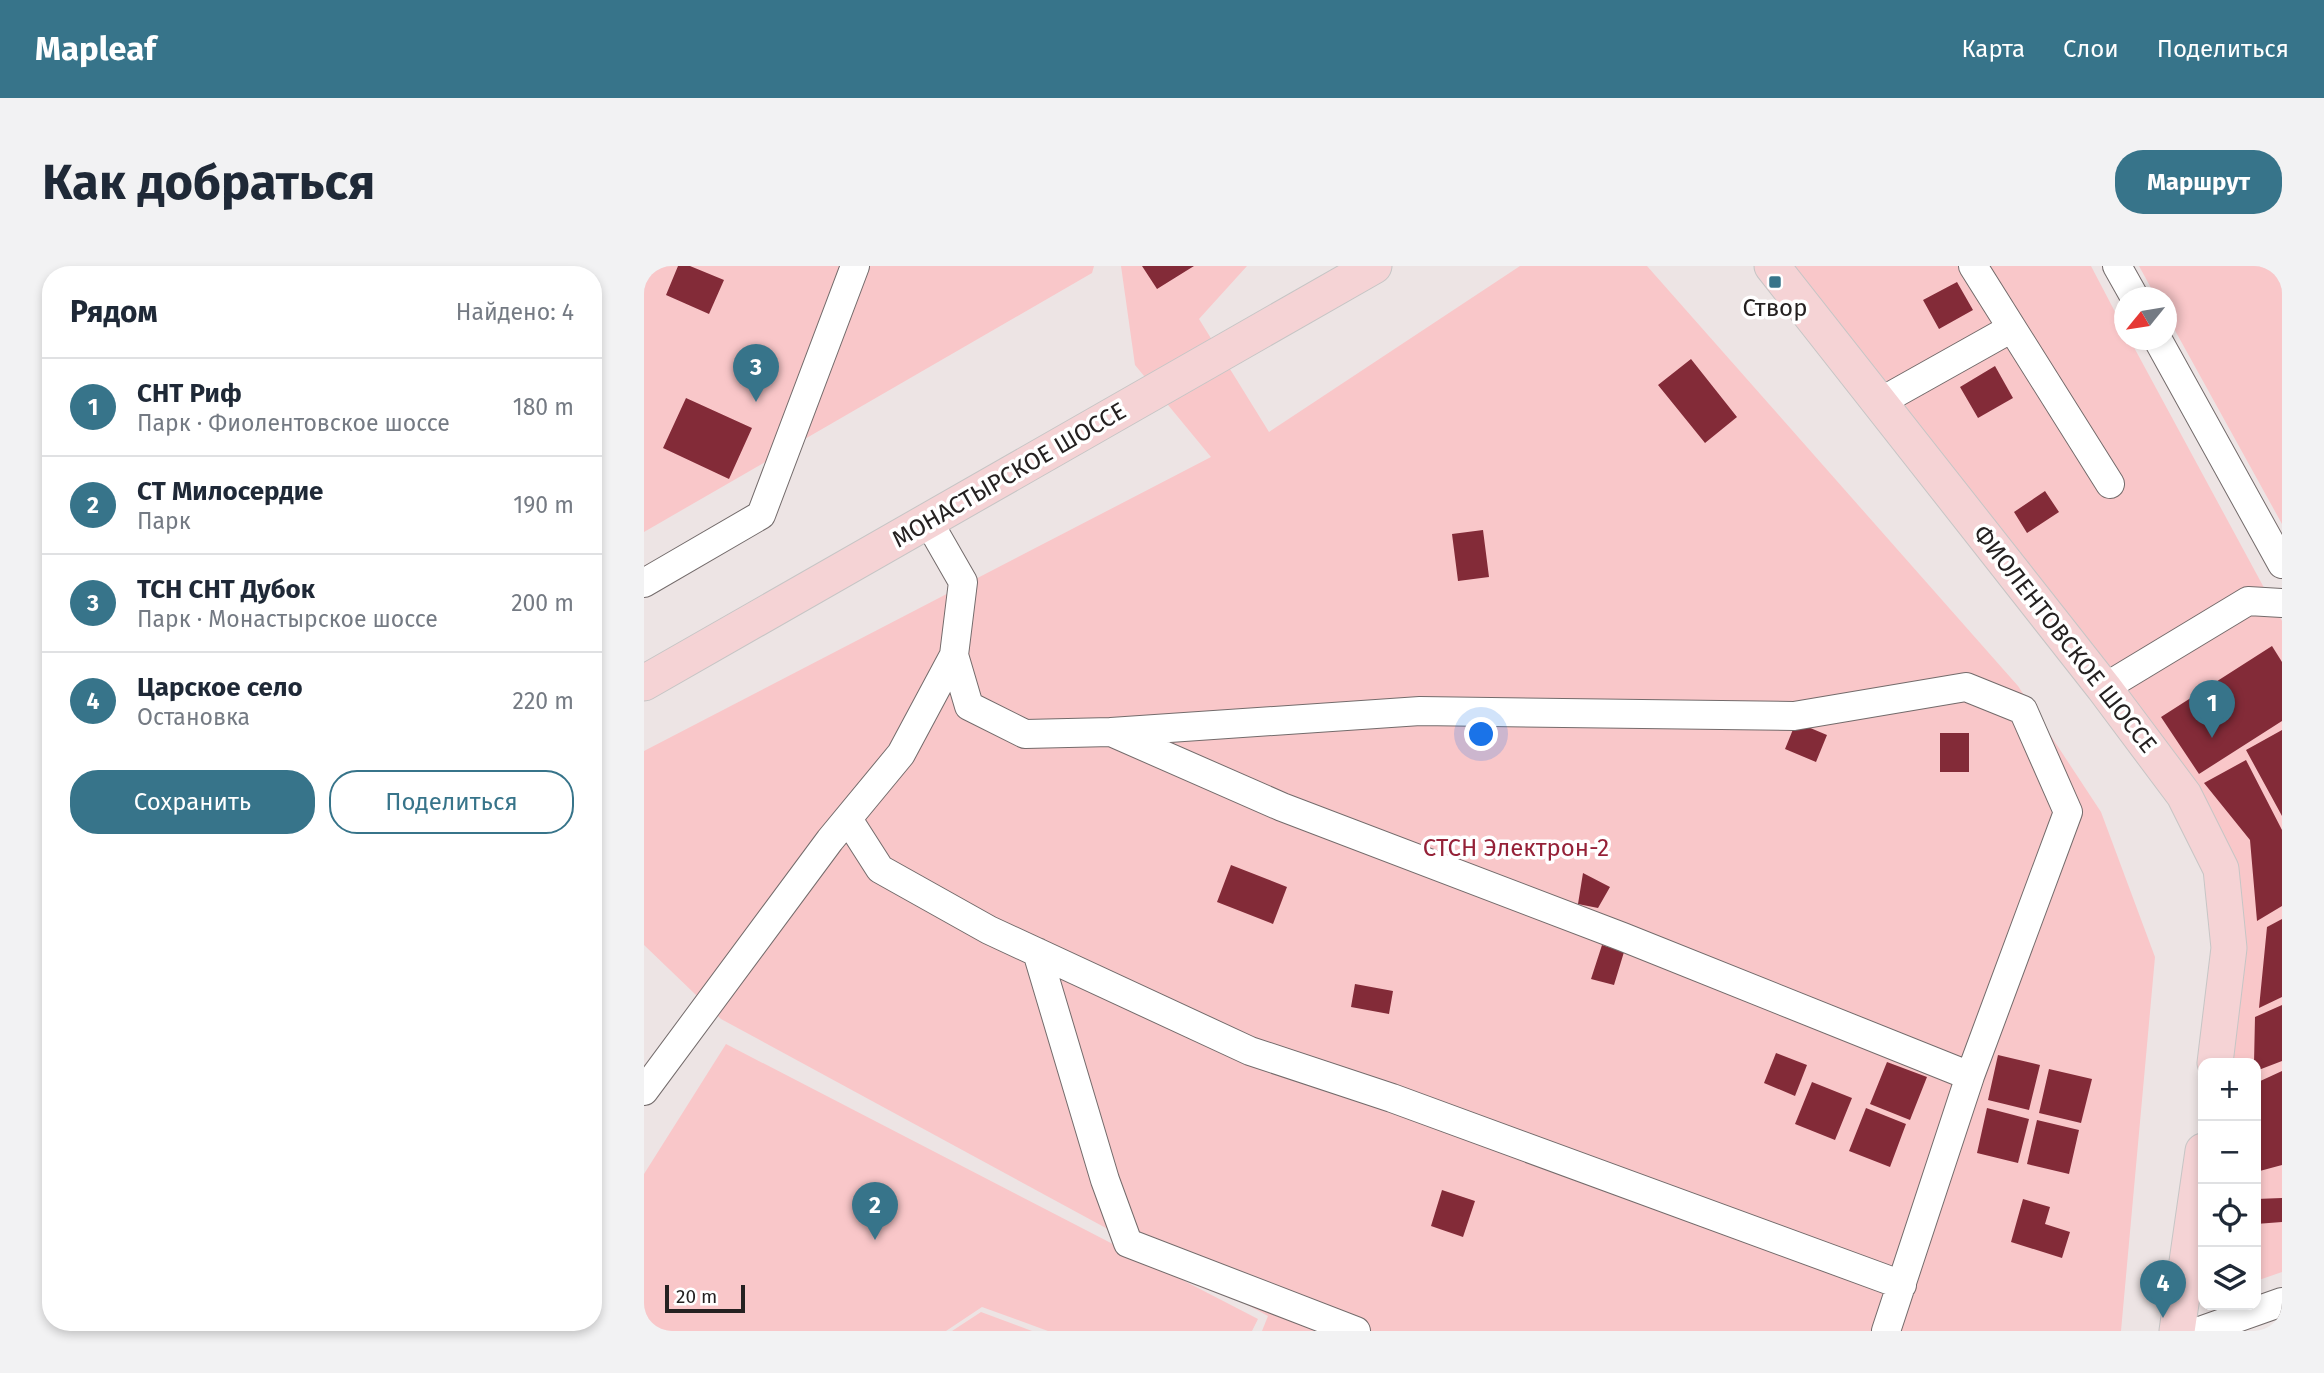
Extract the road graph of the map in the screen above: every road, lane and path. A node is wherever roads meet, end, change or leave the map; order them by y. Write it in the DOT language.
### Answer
graph roads {
  1 [pos="855,266"];
  2 [pos="1374,266"];
  3 [pos="1772,266"];
  4 [pos="1973,266"];
  5 [pos="2117,266"];
  6 [pos="2128,287"];
  7 [pos="2012,328"];
  8 [pos="2164,350"];
  9 [pos="1880,402"];
  10 [pos="2110,484"];
  11 [pos="928,521"];
  12 [pos="2282,563"];
  13 [pos="644,583"];
  14 [pos="2249,601"];
  15 [pos="2282,603"];
  16 [pos="954,655"];
  17 [pos="644,683"];
  18 [pos="2104,688"];
  19 [pos="1111,732"];
  20 [pos="848,819"];
  21 [pos="1037,952"];
  22 [pos="2216,1058"];
  23 [pos="1970,1076"];
  24 [pos="644,1091"];
  25 [pos="2198,1184"];
  26 [pos="1902,1285"];
  27 [pos="2282,1302"];
  28 [pos="1356,1331"];
  29 [pos="1886,1331"];
  30 [pos="2177,1331"];
  31 [pos="2200,1331"];
  1 -- 13 [label="street"];
  2 -- 11 [label="main road, МОНАСТЫРСКОЕ ШОССЕ"];
  3 -- 9 [label="main road, ФИОЛЕНТОВСКОЕ ШОССЕ"];
  4 -- 7 [label="street"];
  5 -- 6 [label="street"];
  7 -- 9 [label="street"];
  7 -- 10 [label="street"];
  8 -- 12 [label="street"];
  9 -- 18 [label="main road, ФИОЛЕНТОВСКОЕ ШОССЕ"];
  11 -- 16 [label="street"];
  11 -- 17 [label="main road, МОНАСТЫРСКОЕ ШОССЕ"];
  12 -- 14 [label="street"];
  14 -- 15 [label="street"];
  14 -- 18 [label="street"];
  16 -- 19 [label="street"];
  16 -- 20 [label="street"];
  18 -- 22 [label="main road, ФИОЛЕНТОВСКОЕ ШОССЕ"];
  19 -- 23 [label="street"];
  19 -- 23 [label="street"];
  20 -- 21 [label="street"];
  20 -- 24 [label="street"];
  21 -- 26 [label="street"];
  21 -- 28 [label="street"];
  23 -- 26 [label="street"];
  25 -- 30 [label="main road"];
  26 -- 29 [label="street"];
  27 -- 31 [label="street"];
}
